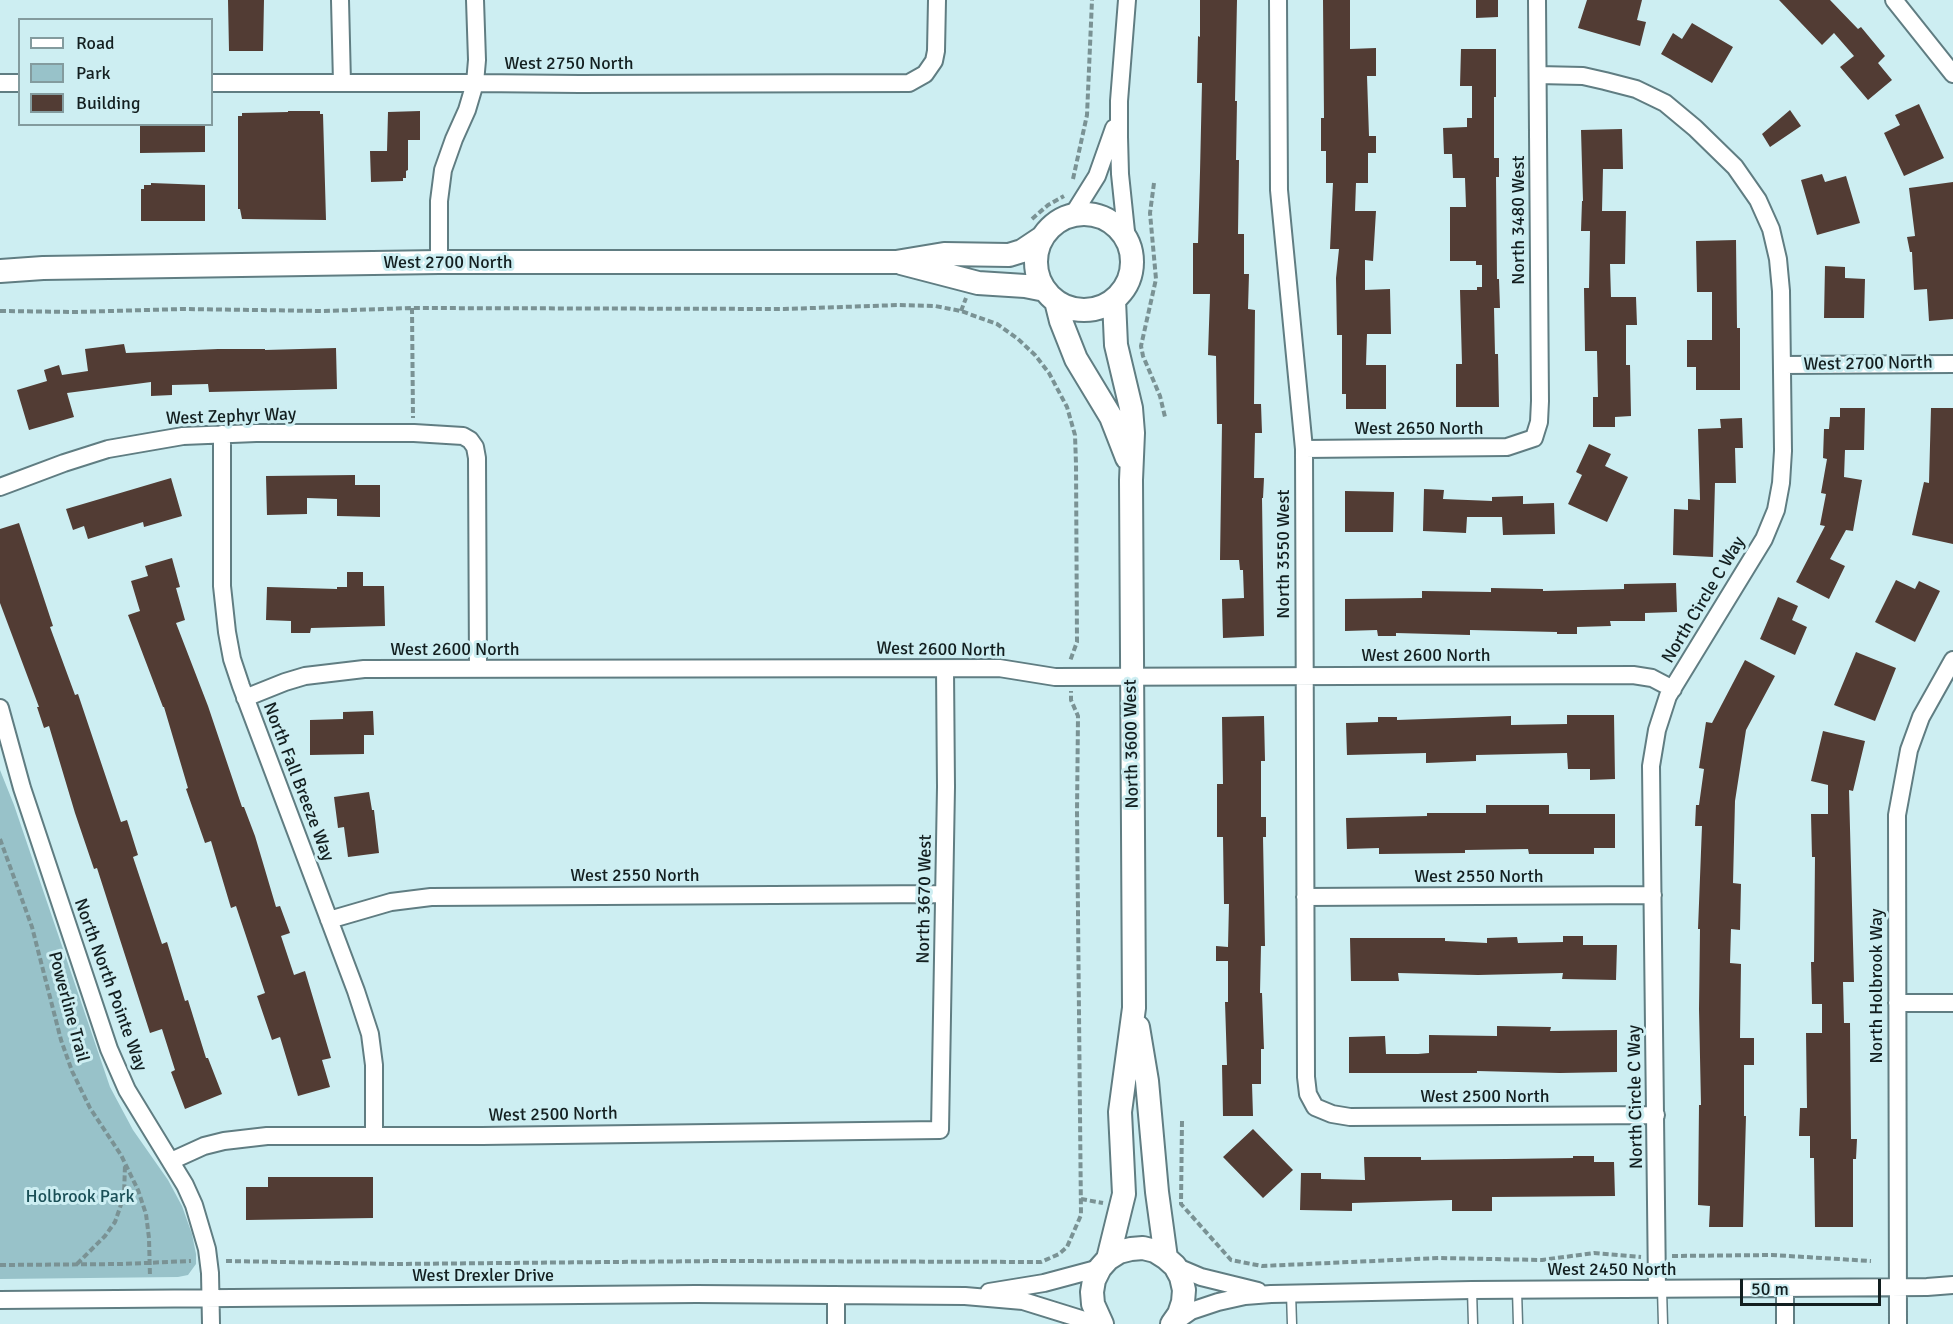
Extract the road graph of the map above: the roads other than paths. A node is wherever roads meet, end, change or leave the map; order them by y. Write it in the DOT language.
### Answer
graph roads {
  1 [pos="340,0"];
  2 [pos="475,0"];
  3 [pos="937,0"];
  4 [pos="1127,0"];
  5 [pos="1278,0"];
  6 [pos="1537,0"];
  7 [pos="1894,0"];
  8 [pos="1953,74"];
  9 [pos="1538,75"];
  10 [pos="342,82"];
  11 [pos="475,82"];
  12 [pos="0,83"];
  13 [pos="18,83"];
  14 [pos="213,83"];
  15 [pos="1119,101"];
  16 [pos="1072,216"];
  17 [pos="1037,229"];
  18 [pos="1127,241"];
  19 [pos="439,262"];
  20 [pos="896,262"];
  21 [pos="0,271"];
  22 [pos="1051,296"];
  23 [pos="1114,300"];
  24 [pos="1953,364"];
  25 [pos="1782,365"];
  26 [pos="222,434"];
  27 [pos="1533,438"];
  28 [pos="1304,449"];
  29 [pos="1131,480"];
  30 [pos="0,487"];
  31 [pos="1953,660"];
  32 [pos="478,669"];
  33 [pos="945,669"];
  34 [pos="1131,677"];
  35 [pos="1303,677"];
  36 [pos="1674,688"];
  37 [pos="245,698"];
  38 [pos="0,708"];
  39 [pos="0,748"];
  40 [pos="22,788"];
  41 [pos="944,894"];
  42 [pos="1653,895"];
  43 [pos="1305,897"];
  44 [pos="329,921"];
  45 [pos="1953,1003"];
  46 [pos="1897,1004"];
  47 [pos="1134,1008"];
  48 [pos="1315,1107"];
  49 [pos="1656,1116"];
  50 [pos="940,1130"];
  51 [pos="374,1136"];
  52 [pos="171,1161"];
  53 [pos="1170,1262"];
  54 [pos="1104,1264"];
  55 [pos="1953,1285"];
  56 [pos="1785,1288"];
  57 [pos="1898,1288"];
  58 [pos="1660,1289"];
  59 [pos="1472,1290"];
  60 [pos="1518,1290"];
  61 [pos="1291,1293"];
  62 [pos="1271,1294"];
  63 [pos="836,1295"];
  64 [pos="965,1296"];
  65 [pos="211,1298"];
  66 [pos="0,1300"];
  67 [pos="211,1324"];
  68 [pos="836,1324"];
  69 [pos="1096,1324"];
  70 [pos="1102,1324"];
  71 [pos="1172,1324"];
  72 [pos="1292,1324"];
  73 [pos="1473,1324"];
  74 [pos="1518,1324"];
  75 [pos="1663,1324"];
  76 [pos="1785,1324"];
  77 [pos="1898,1324"];
  1 -- 10 [label="street"];
  2 -- 11 [label="street"];
  3 -- 11 [label="street, West 2750 North"];
  4 -- 15 [label="street"];
  5 -- 28 [label="street, North 3550 West"];
  6 -- 9 [label="street, North 3480 West"];
  7 -- 8 [label="street"];
  9 -- 25 [label="street, North Circle C Way"];
  9 -- 27 [label="street, North 3480 West"];
  10 -- 11 [label="street, West 2750 North"];
  10 -- 14 [label="street, West 2750 North"];
  11 -- 19 [label="street"];
  12 -- 13 [label="street"];
  15 -- 16 [label="street"];
  15 -- 18 [label="street"];
  16 -- 17 [label="street"];
  16 -- 18 [label="street"];
  17 -- 20 [label="street, West 2700 North"];
  17 -- 22 [label="street"];
  18 -- 23 [label="street"];
  19 -- 20 [label="street, West 2700 North"];
  19 -- 21 [label="street, West 2700 North"];
  20 -- 22 [label="street, West 2700 North"];
  22 -- 23 [label="street"];
  22 -- 29 [label="street, North 3600 West"];
  23 -- 29 [label="street, North 3600 West"];
  24 -- 25 [label="street, West 2700 North"];
  25 -- 36 [label="street, North Circle C Way"];
  26 -- 30 [label="street, West Zephyr Way"];
  26 -- 32 [label="street, West Zephyr Way"];
  26 -- 37 [label="street, North Fall Breeze Way"];
  27 -- 28 [label="street, West 2650 North"];
  28 -- 35 [label="street, North 3550 West"];
  29 -- 34 [label="street, North 3600 West"];
  31 -- 46 [label="street, North Holbrook Way"];
  32 -- 33 [label="street, West 2600 North"];
  32 -- 37 [label="street, West 2600 North"];
  33 -- 34 [label="street, West 2600 North"];
  33 -- 41 [label="street, North 3670 West"];
  34 -- 35 [label="street, West 2600 North"];
  34 -- 47 [label="street, North 3600 West"];
  35 -- 36 [label="street, West 2600 North"];
  35 -- 43 [label="street, North 3550 West"];
  36 -- 42 [label="street, North Circle C Way"];
  37 -- 44 [label="street, North Fall Breeze Way"];
  38 -- 40 [label="street, North North Pointe Way"];
  39 -- 40 [label="street, North North Pointe Way"];
  40 -- 52 [label="street, North North Pointe Way"];
  41 -- 44 [label="street, West 2550 North"];
  41 -- 50 [label="street, North 3670 West"];
  42 -- 43 [label="street, West 2550 North"];
  42 -- 49 [label="street, North Circle C Way"];
  43 -- 48 [label="street, North 3550 West"];
  44 -- 51 [label="street, North Fall Breeze Way"];
  45 -- 46 [label="street"];
  46 -- 57 [label="street, North Holbrook Way"];
  47 -- 53 [label="street, North 3600 West"];
  47 -- 54 [label="street, North 3600 West"];
  48 -- 49 [label="street, West 2500 North"];
  49 -- 58 [label="street, North Circle C Way"];
  50 -- 51 [label="street, West 2500 North"];
  51 -- 52 [label="street, West 2500 North"];
  52 -- 65 [label="street, North North Pointe Way"];
  53 -- 54 [label="street"];
  53 -- 62 [label="street, West 2450 North"];
  53 -- 71 [label="street, North 3600 West"];
  54 -- 64 [label="street, West Drexler Drive"];
  54 -- 70 [label="street, North 3600 West"];
  55 -- 57 [label="street, West 2450 North"];
  56 -- 57 [label="street, West 2450 North"];
  56 -- 58 [label="street, West 2450 North"];
  56 -- 76 [label="street"];
  57 -- 77 [label="street, North Holbrook Way"];
  58 -- 60 [label="street, West 2450 North"];
  58 -- 75 [label="lane"];
  59 -- 60 [label="street, West 2450 North"];
  59 -- 61 [label="street, West 2450 North"];
  59 -- 73 [label="lane"];
  60 -- 74 [label="lane"];
  61 -- 62 [label="street, West 2450 North"];
  61 -- 72 [label="lane"];
  62 -- 71 [label="street, West 2450 North"];
  63 -- 64 [label="street, West Drexler Drive"];
  63 -- 65 [label="street, West Drexler Drive"];
  63 -- 68 [label="street"];
  64 -- 69 [label="street, West Drexler Drive"];
  65 -- 66 [label="street, West Drexler Drive"];
  65 -- 67 [label="street, North North Pointe Way"];
}
